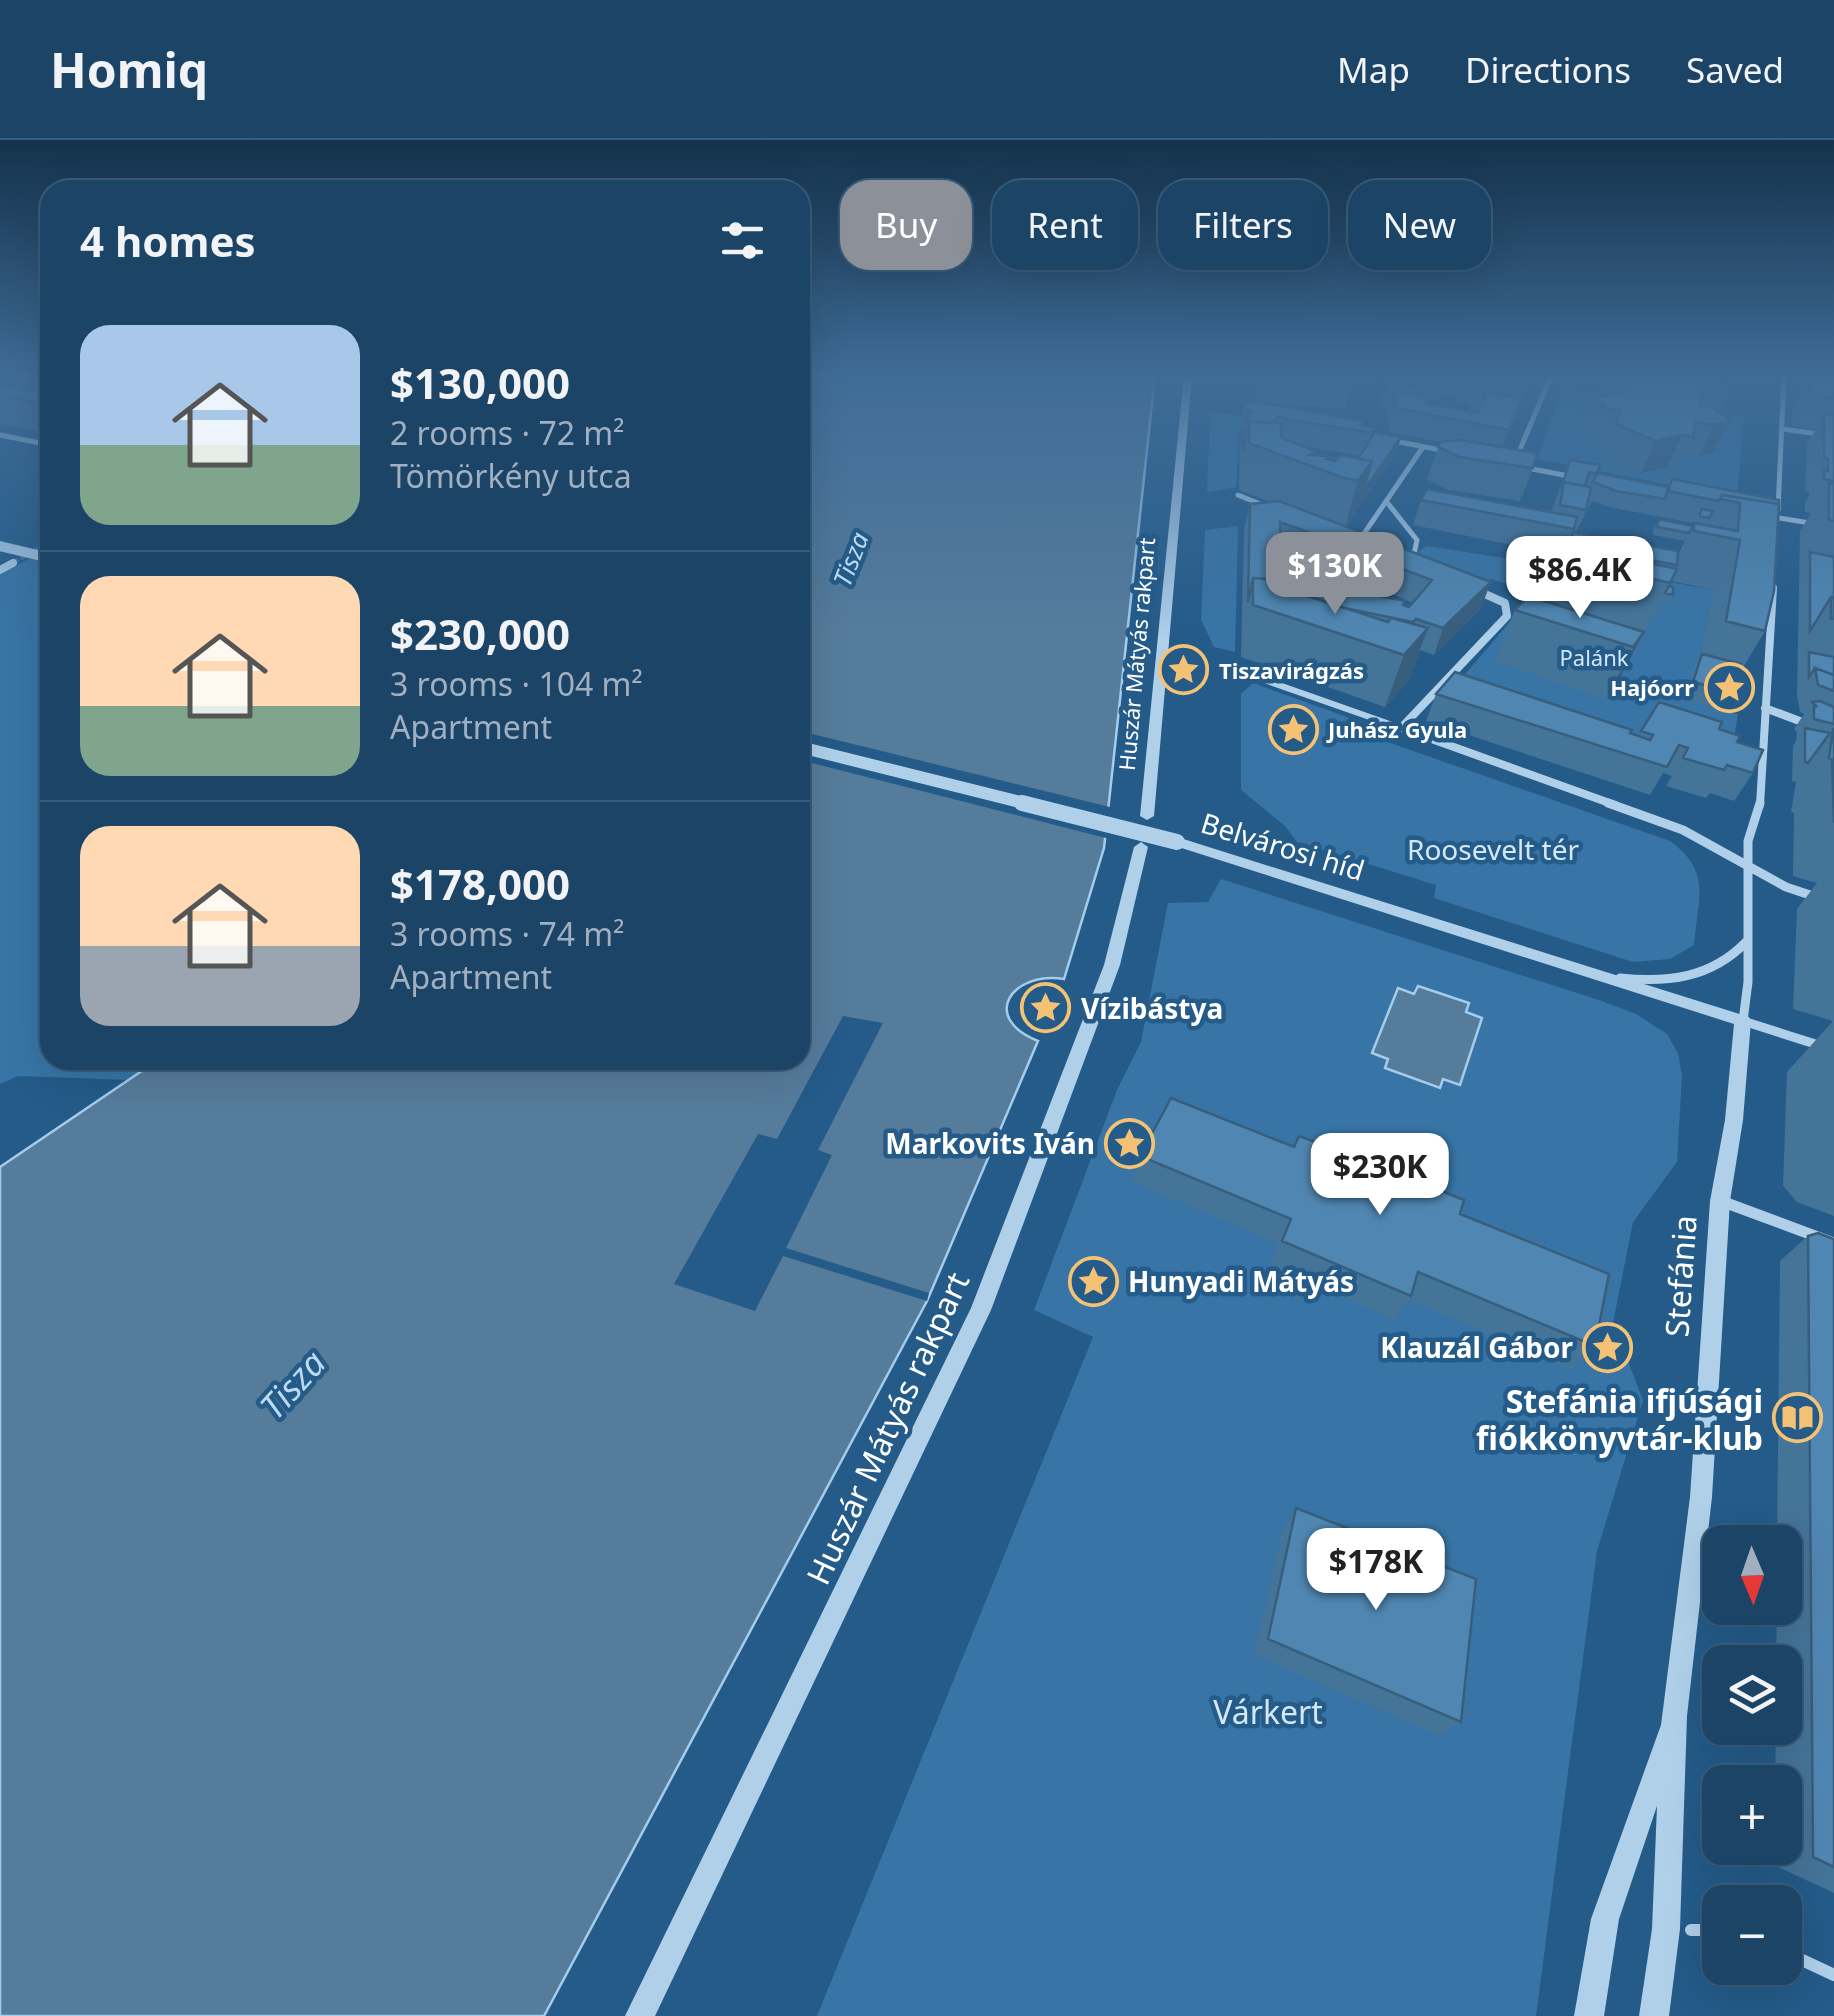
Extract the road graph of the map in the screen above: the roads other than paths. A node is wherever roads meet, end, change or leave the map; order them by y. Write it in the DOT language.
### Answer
graph roads {
  1 [pos="1180,464"];
  2 [pos="1411,464"];
  3 [pos="1515,464"];
  4 [pos="1780,464"];
  5 [pos="1585,480"];
  6 [pos="1238,495"];
  7 [pos="1386,500"];
  8 [pos="1283,513"];
  9 [pos="1754,514"];
  10 [pos="1777,520"];
  11 [pos="1834,527"];
  12 [pos="1342,538"];
  13 [pos="1357,544"];
  14 [pos="0,546"];
  15 [pos="1375,551"];
  16 [pos="40,556"];
  17 [pos="1393,558"];
  18 [pos="14,562"];
  19 [pos="1412,565"];
  20 [pos="0,570"];
  21 [pos="1426,570"];
  22 [pos="1773,582"];
  23 [pos="1469,587"];
  24 [pos="1236,670"];
  25 [pos="1765,708"];
  26 [pos="1401,728"];
  27 [pos="1834,734"];
  28 [pos="810,750"];
  29 [pos="1147,816"];
  30 [pos="1141,847"];
  31 [pos="1748,867"];
  32 [pos="1834,903"];
  33 [pos="1746,941"];
  34 [pos="1600,976"];
  35 [pos="1743,1021"];
  36 [pos="1834,1050"];
  37 [pos="1720,1201"];
  38 [pos="1834,1243"];
  39 [pos="1674,1716"];
  40 [pos="1691,1930"];
  41 [pos="1702,1930"];
  42 [pos="1802,1960"];
  43 [pos="1834,1975"];
  44 [pos="640,2016"];
  45 [pos="1589,2016"];
  46 [pos="1654,2016"];
  1 -- 29 [label="street, Huszár Mátyás rakpart"];
  2 -- 7 [label="street"];
  3 -- 5 [label="street"];
  4 -- 10 [label="street"];
  6 -- 8 [label="street"];
  7 -- 13 [label="street"];
  7 -- 19 [label="street"];
  9 -- 10 [label="street"];
  10 -- 11 [label="street"];
  12 -- 13 [label="street"];
  13 -- 15 [label="street"];
  14 -- 16 [label="street, bridge"];
  17 -- 19 [label="street"];
  18 -- 20 [label="street"];
  19 -- 21 [label="street"];
  22 -- 25 [label="street"];
  23 -- 26 [label="street"];
  24 -- 26 [label="street"];
  25 -- 27 [label="street"];
  25 -- 31 [label="street"];
  26 -- 31 [label="street"];
  28 -- 34 [label="street, Belvárosi híd, bridge"];
  30 -- 44 [label="street, Huszár Mátyás rakpart"];
  31 -- 32 [label="street"];
  31 -- 33 [label="street"];
  33 -- 34 [label="street"];
  33 -- 35 [label="street"];
  34 -- 35 [label="street, Belvárosi híd"];
  35 -- 36 [label="street"];
  35 -- 37 [label="street, Stefánia"];
  37 -- 38 [label="street"];
  37 -- 39 [label="street, Stefánia"];
  39 -- 45 [label="street, Stefánia"];
  39 -- 46 [label="street, Stefánia"];
  40 -- 41 [label="street"];
  42 -- 43 [label="street"];
}
